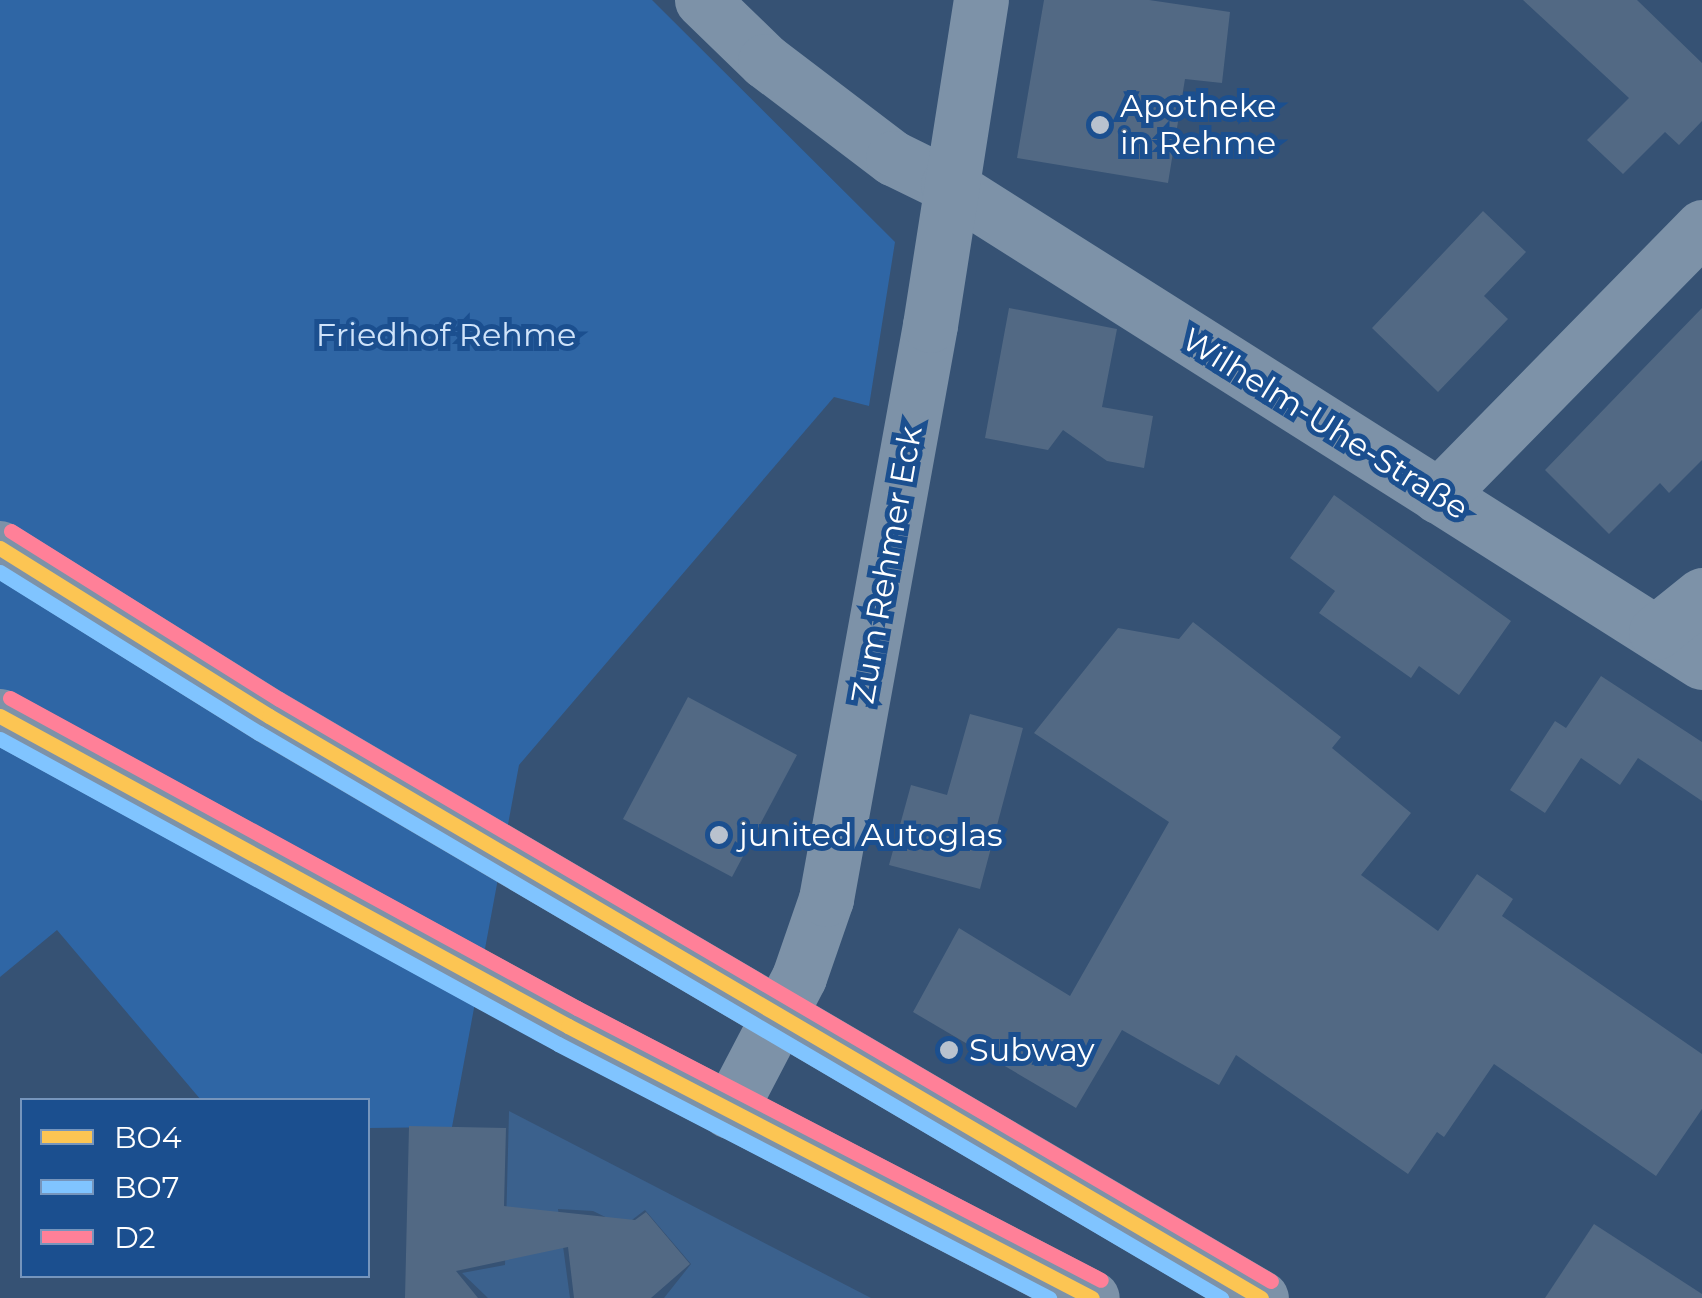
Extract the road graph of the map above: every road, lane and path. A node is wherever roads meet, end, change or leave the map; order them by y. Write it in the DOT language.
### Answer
graph roads {
  1 [pos="702,0"];
  2 [pos="980,0"];
  3 [pos="948,186"];
  4 [pos="1702,226"];
  5 [pos="1438,496"];
  6 [pos="0,548"];
  7 [pos="1702,594"];
  8 [pos="1656,632"];
  9 [pos="1702,662"];
  10 [pos="0,716"];
  11 [pos="781,1014"];
  12 [pos="729,1111"];
  13 [pos="1092,1298"];
  14 [pos="1261,1298"];
  1 -- 3 [label="street, Wilhelm-Uhe-Straße"];
  2 -- 3 [label="street, Zum Rehmer Eck"];
  3 -- 5 [label="street, Wilhelm-Uhe-Straße"];
  3 -- 11 [label="street, Zum Rehmer Eck"];
  4 -- 5 [label="street"];
  5 -- 8 [label="street, Wilhelm-Uhe-Straße"];
  6 -- 11 [label="street"];
  7 -- 8 [label="street"];
  8 -- 9 [label="street, Wilhelm-Uhe-Straße"];
  10 -- 12 [label="street"];
  11 -- 12 [label="street, Zum Rehmer Eck"];
  11 -- 14 [label="street"];
  12 -- 13 [label="street"];
}
